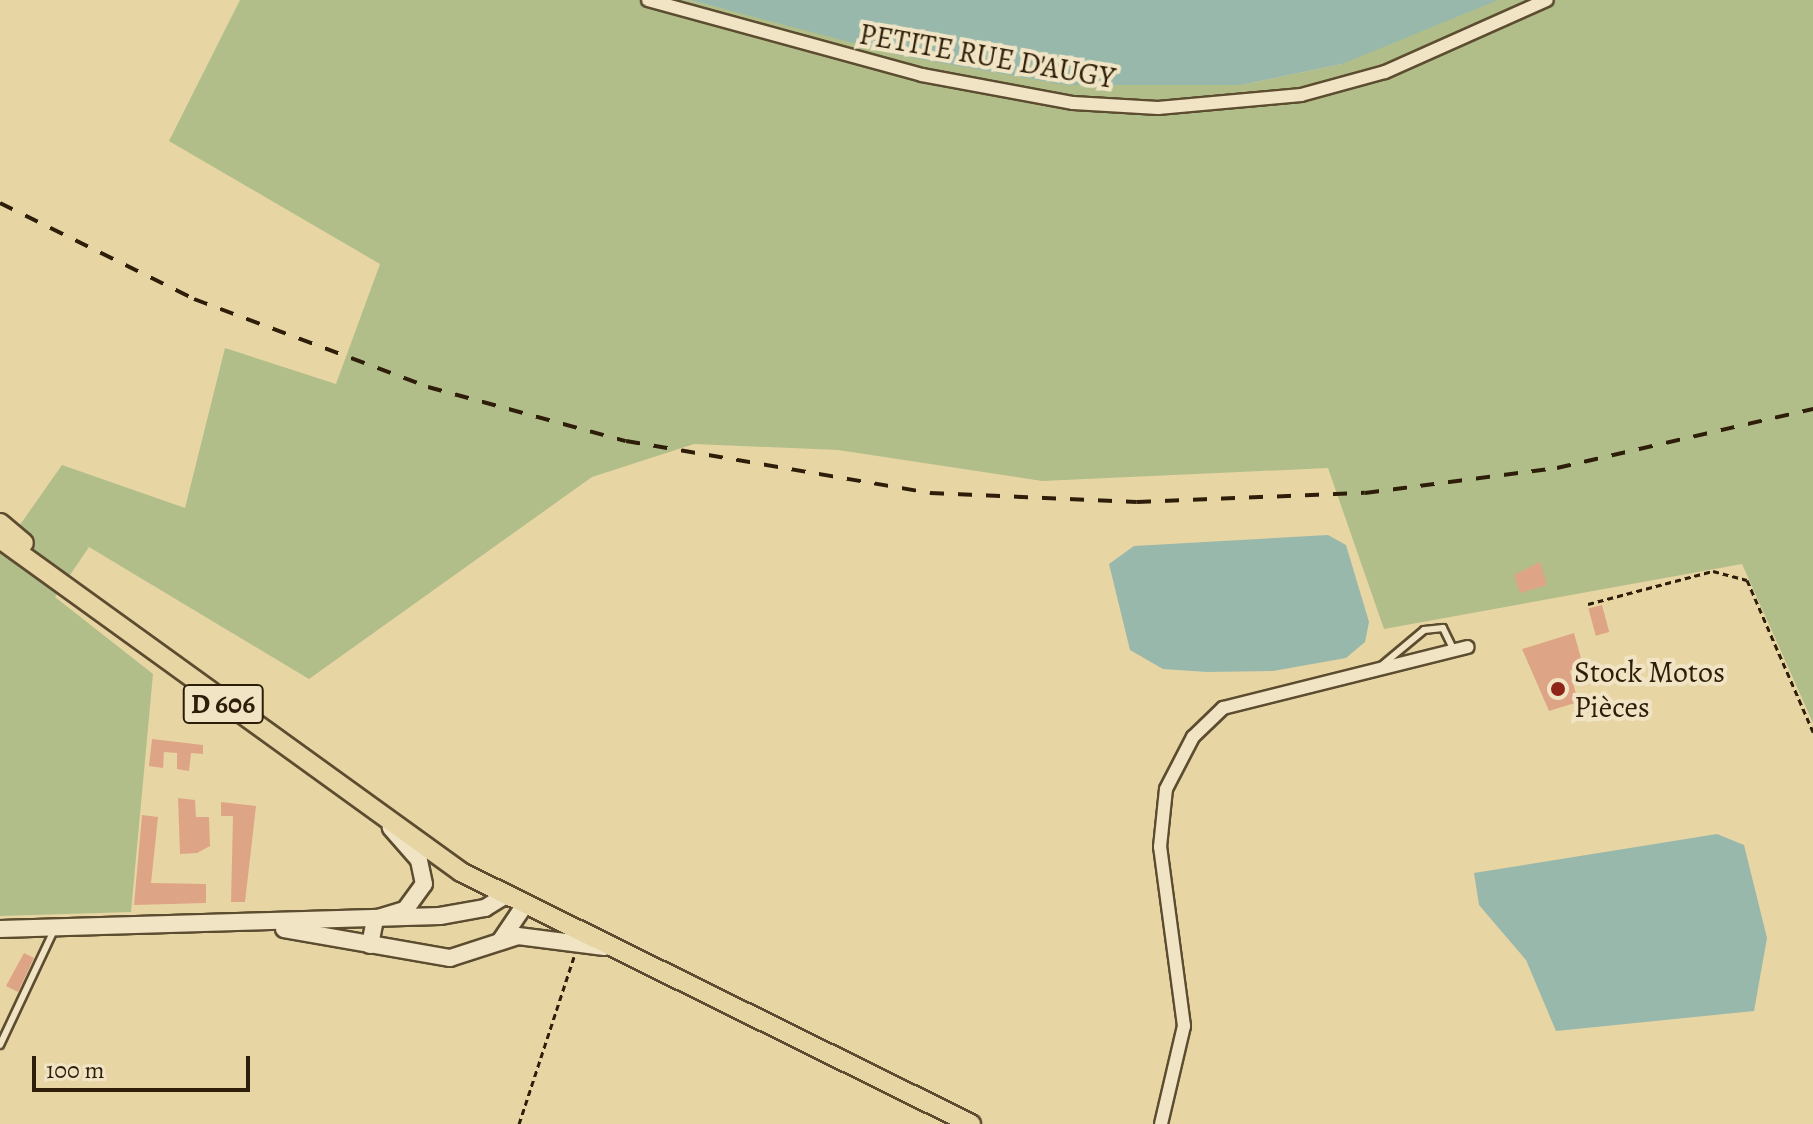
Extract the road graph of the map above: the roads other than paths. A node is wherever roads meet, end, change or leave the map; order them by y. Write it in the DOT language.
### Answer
graph roads {
  1 [pos="648,0"];
  2 [pos="1547,0"];
  3 [pos="0,523"];
  4 [pos="0,539"];
  5 [pos="56,576"];
  6 [pos="1468,647"];
  7 [pos="1454,651"];
  8 [pos="1375,670"];
  9 [pos="391,828"];
  10 [pos="504,896"];
  11 [pos="524,906"];
  12 [pos="375,919"];
  13 [pos="251,923"];
  14 [pos="55,928"];
  15 [pos="0,929"];
  16 [pos="501,940"];
  17 [pos="370,945"];
  18 [pos="604,947"];
  19 [pos="0,1045"];
  20 [pos="971,1124"];
  21 [pos="1161,1124"];
  1 -- 2 [label="street, PETITE RUE D'AUGY"];
  3 -- 5 [label="main road, D 606"];
  4 -- 5 [label="main road, D 606"];
  5 -- 9 [label="main road, D 606"];
  6 -- 7 [label="street"];
  7 -- 8 [label="street"];
  7 -- 8 [label="lane"];
  8 -- 21 [label="street"];
  9 -- 10 [label="main road, D 606"];
  9 -- 12 [label="main road"];
  10 -- 11 [label="main road, D 606"];
  10 -- 12 [label="main road"];
  11 -- 16 [label="main road"];
  11 -- 18 [label="main road, D 606"];
  12 -- 13 [label="main road"];
  12 -- 17 [label="main road"];
  13 -- 14 [label="main road"];
  13 -- 17 [label="main road"];
  14 -- 15 [label="main road"];
  14 -- 19 [label="lane"];
  16 -- 17 [label="main road"];
  16 -- 18 [label="main road"];
  18 -- 20 [label="main road, D 606"];
}
